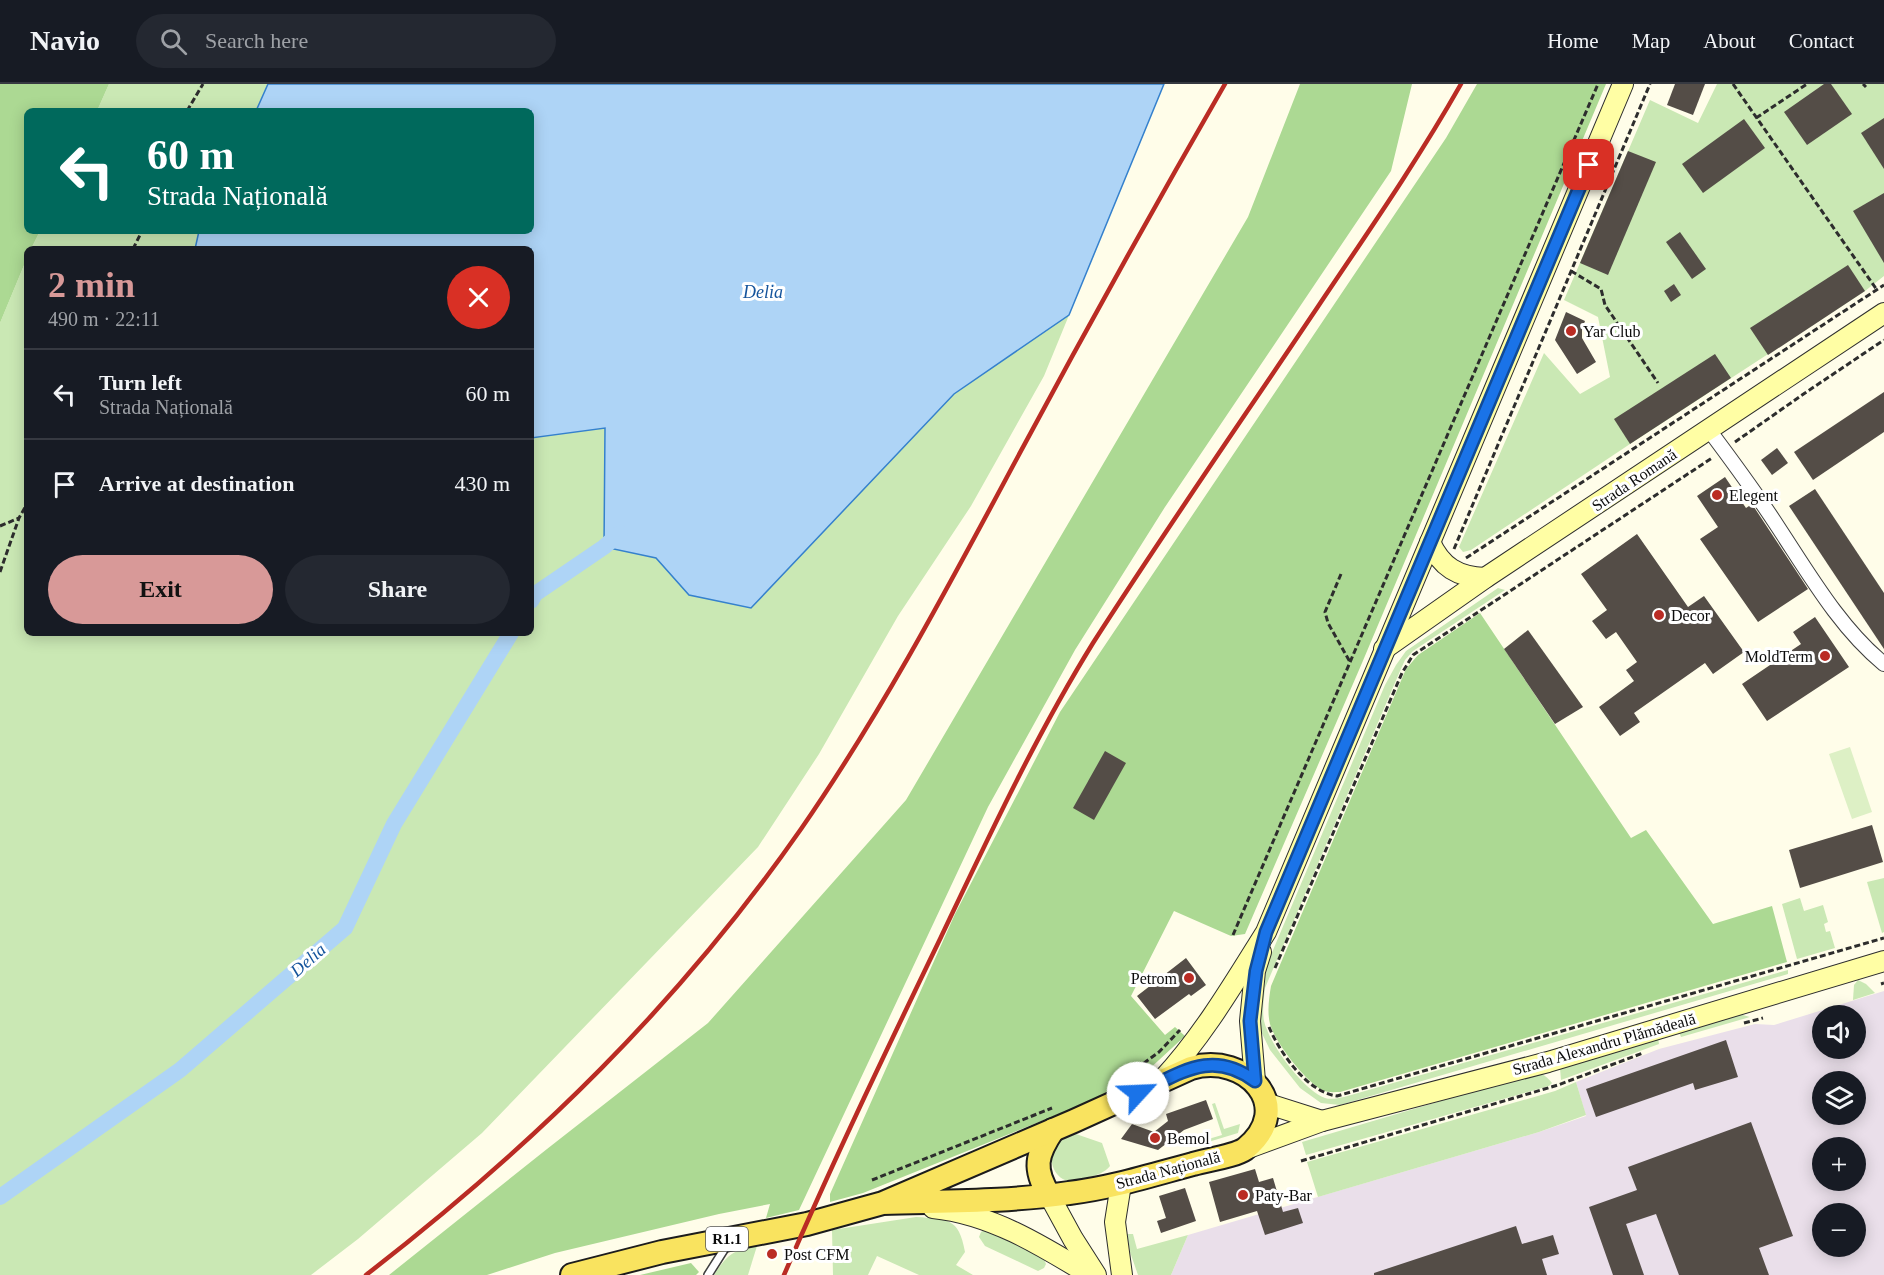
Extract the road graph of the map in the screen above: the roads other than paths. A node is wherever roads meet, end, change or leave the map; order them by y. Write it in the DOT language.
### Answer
graph roads {
  1 [pos="1623,84"];
  2 [pos="1884,313"];
  3 [pos="1709,430"];
  4 [pos="1430,542"];
  5 [pos="1485,579"];
  6 [pos="1384,648"];
  7 [pos="1884,664"];
  8 [pos="1266,932"];
  9 [pos="1884,961"];
  10 [pos="1255,1081"];
  11 [pos="1159,1084"];
  12 [pos="1265,1103"];
  13 [pos="1053,1119"];
  14 [pos="1322,1121"];
  15 [pos="1243,1150"];
  16 [pos="1121,1184"];
  17 [pos="1049,1195"];
  18 [pos="883,1203"];
  19 [pos="731,1238"];
  20 [pos="572,1275"];
  21 [pos="708,1275"];
  22 [pos="1090,1275"];
  23 [pos="1096,1275"];
  24 [pos="1122,1275"];
  1 -- 4 [label="street, Strada Națională"];
  2 -- 3 [label="street, Strada Romană"];
  3 -- 5 [label="street, Strada Romană"];
  3 -- 7 [label="street"];
  4 -- 5 [label="street"];
  4 -- 6 [label="street, Strada Națională"];
  5 -- 6 [label="street, Strada Romană"];
  6 -- 8 [label="street, Strada Națională"];
  8 -- 10 [label="street, Strada Națională"];
  8 -- 11 [label="street, Strada Națională"];
  9 -- 14 [label="street, Strada Alexandru Plămădeală"];
  10 -- 11 [label="main road, Strada Națională"];
  10 -- 12 [label="main road, Strada Națională"];
  11 -- 13 [label="main road, Strada Națională"];
  12 -- 14 [label="street"];
  12 -- 15 [label="main road, Strada Națională"];
  13 -- 17 [label="main road"];
  13 -- 18 [label="main road, Strada Națională"];
  14 -- 15 [label="street, Strada Alexandru Plămădeală"];
  15 -- 16 [label="main road, Strada Națională"];
  16 -- 17 [label="main road, Strada Națională"];
  16 -- 24 [label="street"];
  17 -- 18 [label="main road, Strada Națională"];
  17 -- 23 [label="street"];
  18 -- 19 [label="main road, Strada Națională / R1.1"];
  18 -- 22 [label="street"];
  19 -- 20 [label="main road, Strada Națională / R1.1"];
  19 -- 21 [label="lane"];
}
